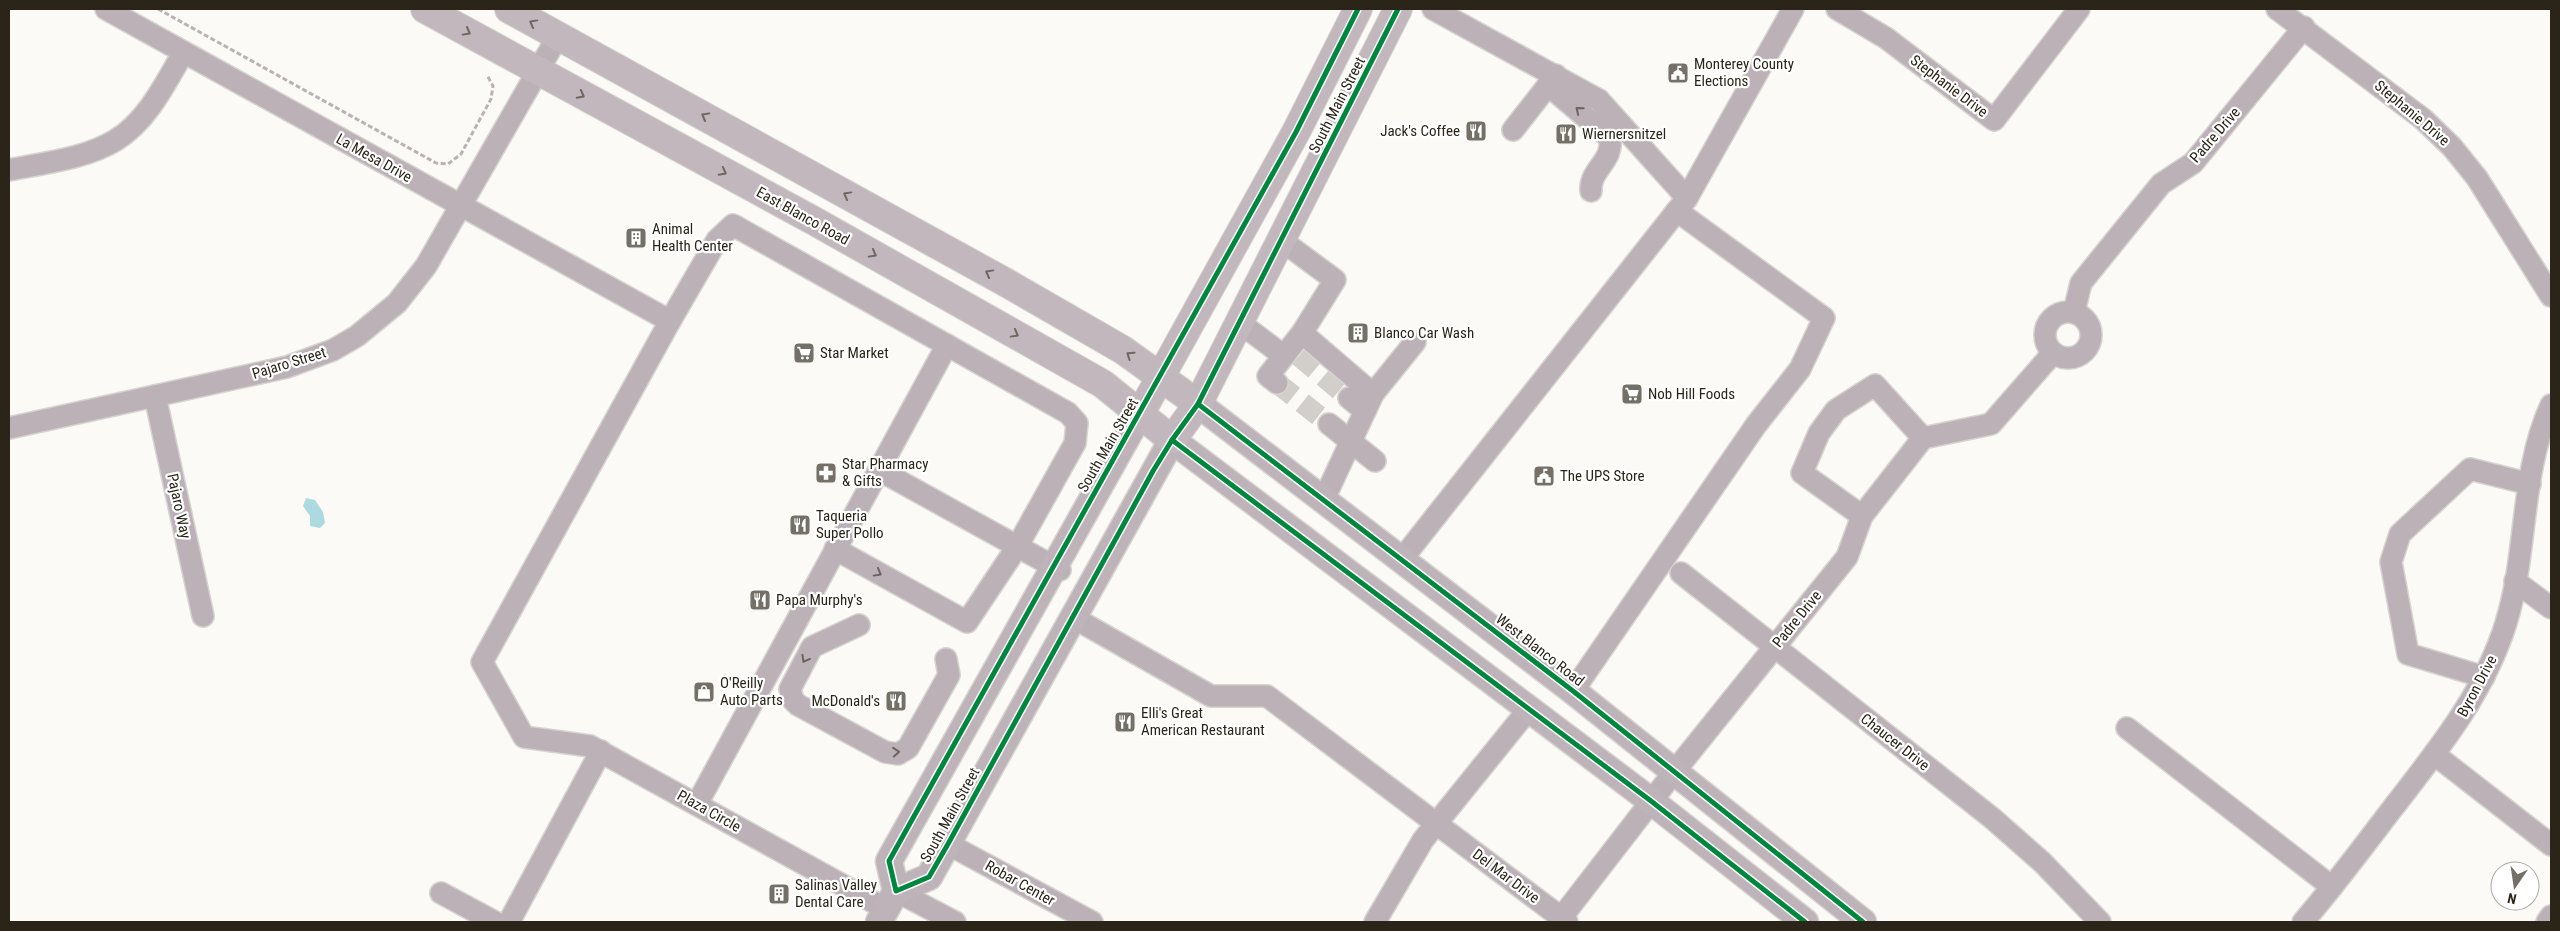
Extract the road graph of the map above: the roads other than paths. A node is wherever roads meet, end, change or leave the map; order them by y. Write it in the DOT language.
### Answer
graph roads {
  1 [pos="106,9"];
  2 [pos="424,9"];
  3 [pos="509,9"];
  4 [pos="1358,9"];
  5 [pos="1398,9"];
  6 [pos="1433,9"];
  7 [pos="1793,9"];
  8 [pos="1837,9"];
  9 [pos="2079,9"];
  10 [pos="2277,9"];
  11 [pos="2304,27"];
  12 [pos="558,36"];
  13 [pos="183,53"];
  14 [pos="538,71"];
  15 [pos="1552,80"];
  16 [pos="1513,130"];
  17 [pos="9,170"];
  18 [pos="1591,191"];
  19 [pos="1682,204"];
  20 [pos="462,207"];
  21 [pos="1281,240"];
  22 [pos="2551,296"];
  23 [pos="2074,312"];
  24 [pos="670,321"];
  25 [pos="1240,323"];
  26 [pos="1415,342"];
  27 [pos="947,345"];
  28 [pos="1294,348"];
  29 [pos="2052,353"];
  30 [pos="1161,377"];
  31 [pos="1277,383"];
  32 [pos="155,396"];
  33 [pos="1362,401"];
  34 [pos="1198,404"];
  35 [pos="2551,405"];
  36 [pos="1140,414"];
  37 [pos="1329,424"];
  38 [pos="9,428"];
  39 [pos="1923,438"];
  40 [pos="1172,440"];
  41 [pos="1351,442"];
  42 [pos="1375,461"];
  43 [pos="879,470"];
  44 [pos="2530,484"];
  45 [pos="1324,499"];
  46 [pos="1862,516"];
  47 [pos="1017,546"];
  48 [pos="835,549"];
  49 [pos="1402,559"];
  50 [pos="1056,568"];
  51 [pos="1681,573"];
  52 [pos="2515,581"];
  53 [pos="2551,608"];
  54 [pos="203,616"];
  55 [pos="1074,618"];
  56 [pos="860,625"];
  57 [pos="1775,647"];
  58 [pos="946,659"];
  59 [pos="2484,677"];
  60 [pos="1573,691"];
  61 [pos="1528,710"];
  62 [pos="2127,728"];
  63 [pos="601,751"];
  64 [pos="2434,754"];
  65 [pos="1674,772"];
  66 [pos="1651,802"];
  67 [pos="696,804"];
  68 [pos="1440,827"];
  69 [pos="948,844"];
  70 [pos="2551,844"];
  71 [pos="2332,887"];
  72 [pos="441,893"];
  73 [pos="887,908"];
  74 [pos="2551,916"];
  75 [pos="1562,921"];
  76 [pos="495,922"];
  77 [pos="509,922"];
  78 [pos="955,922"];
  79 [pos="1092,922"];
  80 [pos="1375,922"];
  81 [pos="1805,922"];
  82 [pos="1863,922"];
  83 [pos="2100,922"];
  84 [pos="2303,922"];
  85 [pos="2547,922"];
  1 -- 13 [label="street, La Mesa Drive"];
  2 -- 14 [label="highway, East Blanco Road, one-way"];
  12 -- 3 [label="highway, one-way"];
  4 -- 30 [label="highway, South Main Street"];
  5 -- 21 [label="highway, South Main Street"];
  6 -- 15 [label="street"];
  7 -- 19 [label="street"];
  8 -- 9 [label="street, Stephanie Drive"];
  10 -- 11 [label="street, Stephanie Drive"];
  11 -- 22 [label="street, Stephanie Drive"];
  11 -- 23 [label="street, Padre Drive"];
  12 -- 14 [label="street, Pajaro Street"];
  30 -- 12 [label="highway, one-way"];
  13 -- 17 [label="street"];
  13 -- 20 [label="street, La Mesa Drive"];
  14 -- 20 [label="street, Pajaro Street"];
  14 -- 36 [label="highway, East Blanco Road, one-way"];
  15 -- 16 [label="street"];
  18 -- 15 [label="street, one-way"];
  15 -- 19 [label="street"];
  19 -- 49 [label="street"];
  19 -- 60 [label="street"];
  20 -- 24 [label="street, La Mesa Drive"];
  20 -- 32 [label="street, Pajaro Street"];
  21 -- 25 [label="highway, South Main Street"];
  21 -- 28 [label="street"];
  23 -- 29 [label="street"];
  23 -- 29 [label="street"];
  24 -- 27 [label="street"];
  24 -- 63 [label="street, Plaza Circle"];
  25 -- 28 [label="street"];
  25 -- 34 [label="highway, South Main Street"];
  26 -- 33 [label="street"];
  27 -- 43 [label="street"];
  27 -- 47 [label="street"];
  28 -- 31 [label="street"];
  28 -- 33 [label="street"];
  29 -- 39 [label="street"];
  30 -- 34 [label="highway"];
  30 -- 36 [label="highway, South Main Street"];
  32 -- 38 [label="street, Pajaro Street"];
  32 -- 54 [label="street, Pajaro Way"];
  33 -- 41 [label="street"];
  34 -- 40 [label="highway, South Main Street"];
  34 -- 45 [label="main road, West Blanco Road"];
  35 -- 44 [label="street, Byron Drive"];
  36 -- 40 [label="highway, East Blanco Road"];
  36 -- 50 [label="main road, South Main Street"];
  37 -- 41 [label="street"];
  39 -- 46 [label="street, Padre Drive"];
  39 -- 46 [label="street"];
  40 -- 55 [label="main road, South Main Street"];
  40 -- 61 [label="main road"];
  41 -- 42 [label="street"];
  41 -- 45 [label="street"];
  43 -- 47 [label="street"];
  43 -- 48 [label="street"];
  44 -- 52 [label="street, Byron Drive"];
  44 -- 59 [label="street"];
  45 -- 49 [label="main road, West Blanco Road"];
  46 -- 57 [label="street, Padre Drive"];
  48 -- 47 [label="street, one-way"];
  47 -- 50 [label="street"];
  48 -- 67 [label="street"];
  49 -- 60 [label="main road, West Blanco Road"];
  50 -- 73 [label="main road, South Main Street"];
  51 -- 57 [label="street, Chaucer Drive"];
  52 -- 53 [label="street"];
  52 -- 59 [label="street, Byron Drive"];
  55 -- 68 [label="street, Del Mar Drive"];
  55 -- 69 [label="main road, South Main Street"];
  56 -- 58 [label="street, one-way"];
  57 -- 65 [label="street, Padre Drive"];
  57 -- 83 [label="street, Chaucer Drive"];
  59 -- 64 [label="street, Byron Drive"];
  60 -- 65 [label="main road, West Blanco Road"];
  61 -- 66 [label="main road"];
  61 -- 68 [label="street"];
  62 -- 71 [label="street"];
  63 -- 67 [label="street, Plaza Circle"];
  63 -- 77 [label="street"];
  64 -- 70 [label="street"];
  64 -- 71 [label="street, Byron Drive"];
  65 -- 66 [label="street, Padre Drive"];
  65 -- 82 [label="main road, West Blanco Road"];
  66 -- 75 [label="street, Padre Drive"];
  66 -- 81 [label="main road"];
  67 -- 73 [label="street, Plaza Circle"];
  68 -- 75 [label="street, Del Mar Drive"];
  68 -- 80 [label="street"];
  69 -- 73 [label="main road, South Main Street"];
  69 -- 79 [label="street, Robar Center"];
  71 -- 84 [label="street, Byron Drive"];
  72 -- 76 [label="street"];
  73 -- 78 [label="street, Plaza Circle"];
  74 -- 85 [label="street"];
}
